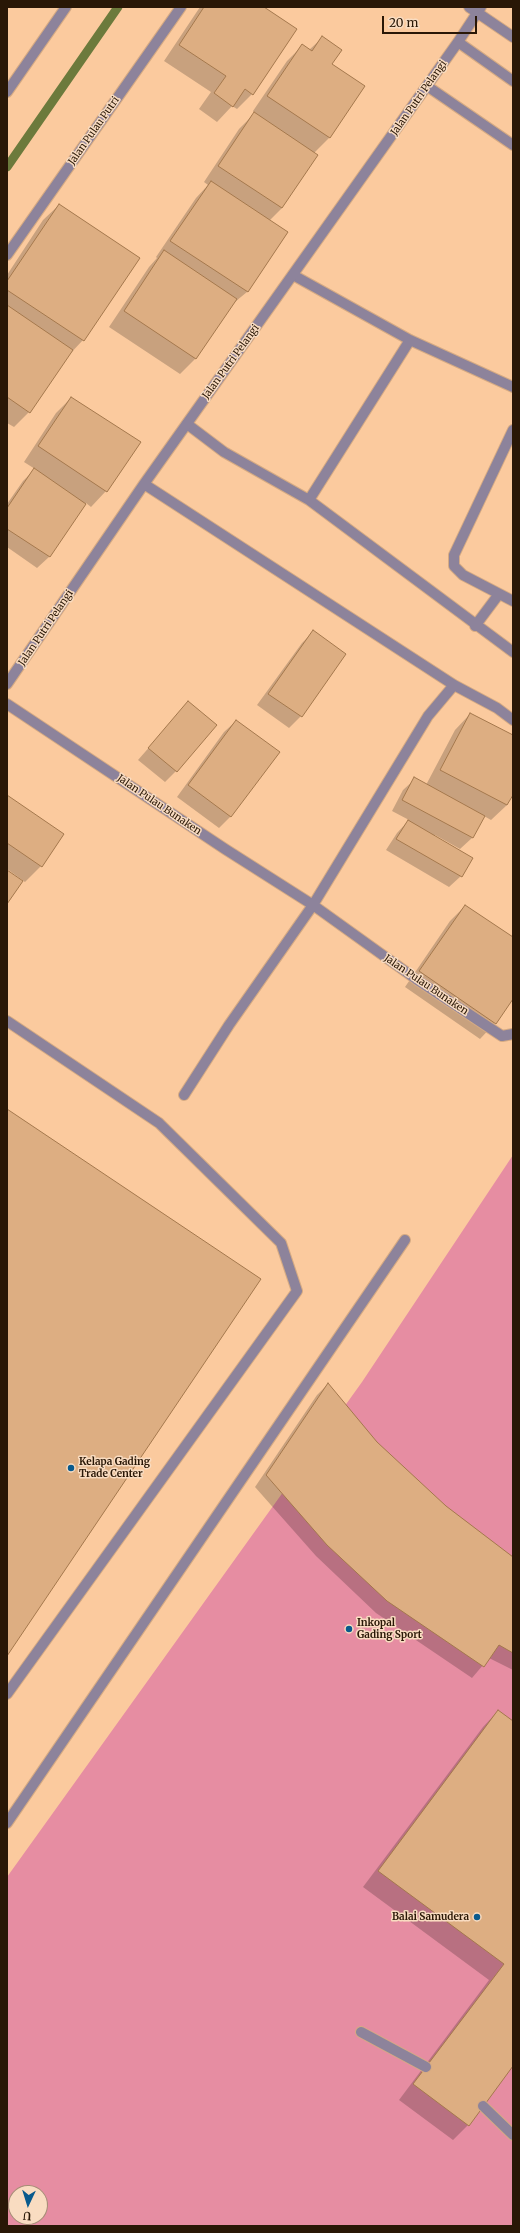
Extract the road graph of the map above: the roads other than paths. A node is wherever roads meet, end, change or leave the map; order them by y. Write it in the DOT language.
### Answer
graph roads {
  1 [pos="66,7"];
  2 [pos="181,7"];
  3 [pos="475,9"];
  4 [pos="513,37"];
  5 [pos="458,42"];
  6 [pos="513,81"];
  7 [pos="427,86"];
  8 [pos="7,92"];
  9 [pos="513,145"];
  10 [pos="7,255"];
  11 [pos="293,275"];
  12 [pos="410,340"];
  13 [pos="513,387"];
  14 [pos="186,424"];
  15 [pos="513,430"];
  16 [pos="144,484"];
  17 [pos="309,500"];
  18 [pos="499,594"];
  19 [pos="513,602"];
  20 [pos="475,626"];
  21 [pos="513,652"];
  22 [pos="7,684"];
  23 [pos="454,685"];
  24 [pos="7,704"];
  25 [pos="513,720"];
  26 [pos="312,905"];
  27 [pos="7,1021"];
  28 [pos="513,1034"];
  29 [pos="184,1095"];
  30 [pos="405,1240"];
  31 [pos="7,1694"];
  32 [pos="7,1823"];
  33 [pos="361,2032"];
  34 [pos="426,2067"];
  35 [pos="483,2106"];
  36 [pos="513,2135"];
  1 -- 8 [label="street"];
  2 -- 10 [label="street, Jalan Pulau Putri"];
  3 -- 4 [label="street"];
  3 -- 5 [label="street, Jalan Putri Pelangi"];
  5 -- 6 [label="street"];
  5 -- 7 [label="street, Jalan Putri Pelangi"];
  7 -- 9 [label="street"];
  7 -- 11 [label="street, Jalan Putri Pelangi"];
  11 -- 12 [label="street"];
  11 -- 14 [label="street, Jalan Putri Pelangi"];
  12 -- 13 [label="street"];
  12 -- 17 [label="street"];
  14 -- 16 [label="street, Jalan Putri Pelangi"];
  14 -- 17 [label="street"];
  15 -- 18 [label="street"];
  16 -- 22 [label="street, Jalan Putri Pelangi"];
  16 -- 23 [label="street"];
  17 -- 20 [label="street"];
  18 -- 19 [label="street"];
  18 -- 20 [label="street"];
  20 -- 21 [label="street"];
  23 -- 25 [label="street"];
  23 -- 26 [label="street"];
  24 -- 26 [label="street, Jalan Pulau Bunaken"];
  26 -- 28 [label="street, Jalan Pulau Bunaken"];
  26 -- 29 [label="street"];
  27 -- 31 [label="street"];
  30 -- 32 [label="street"];
  33 -- 34 [label="street"];
  35 -- 36 [label="street"];
}
